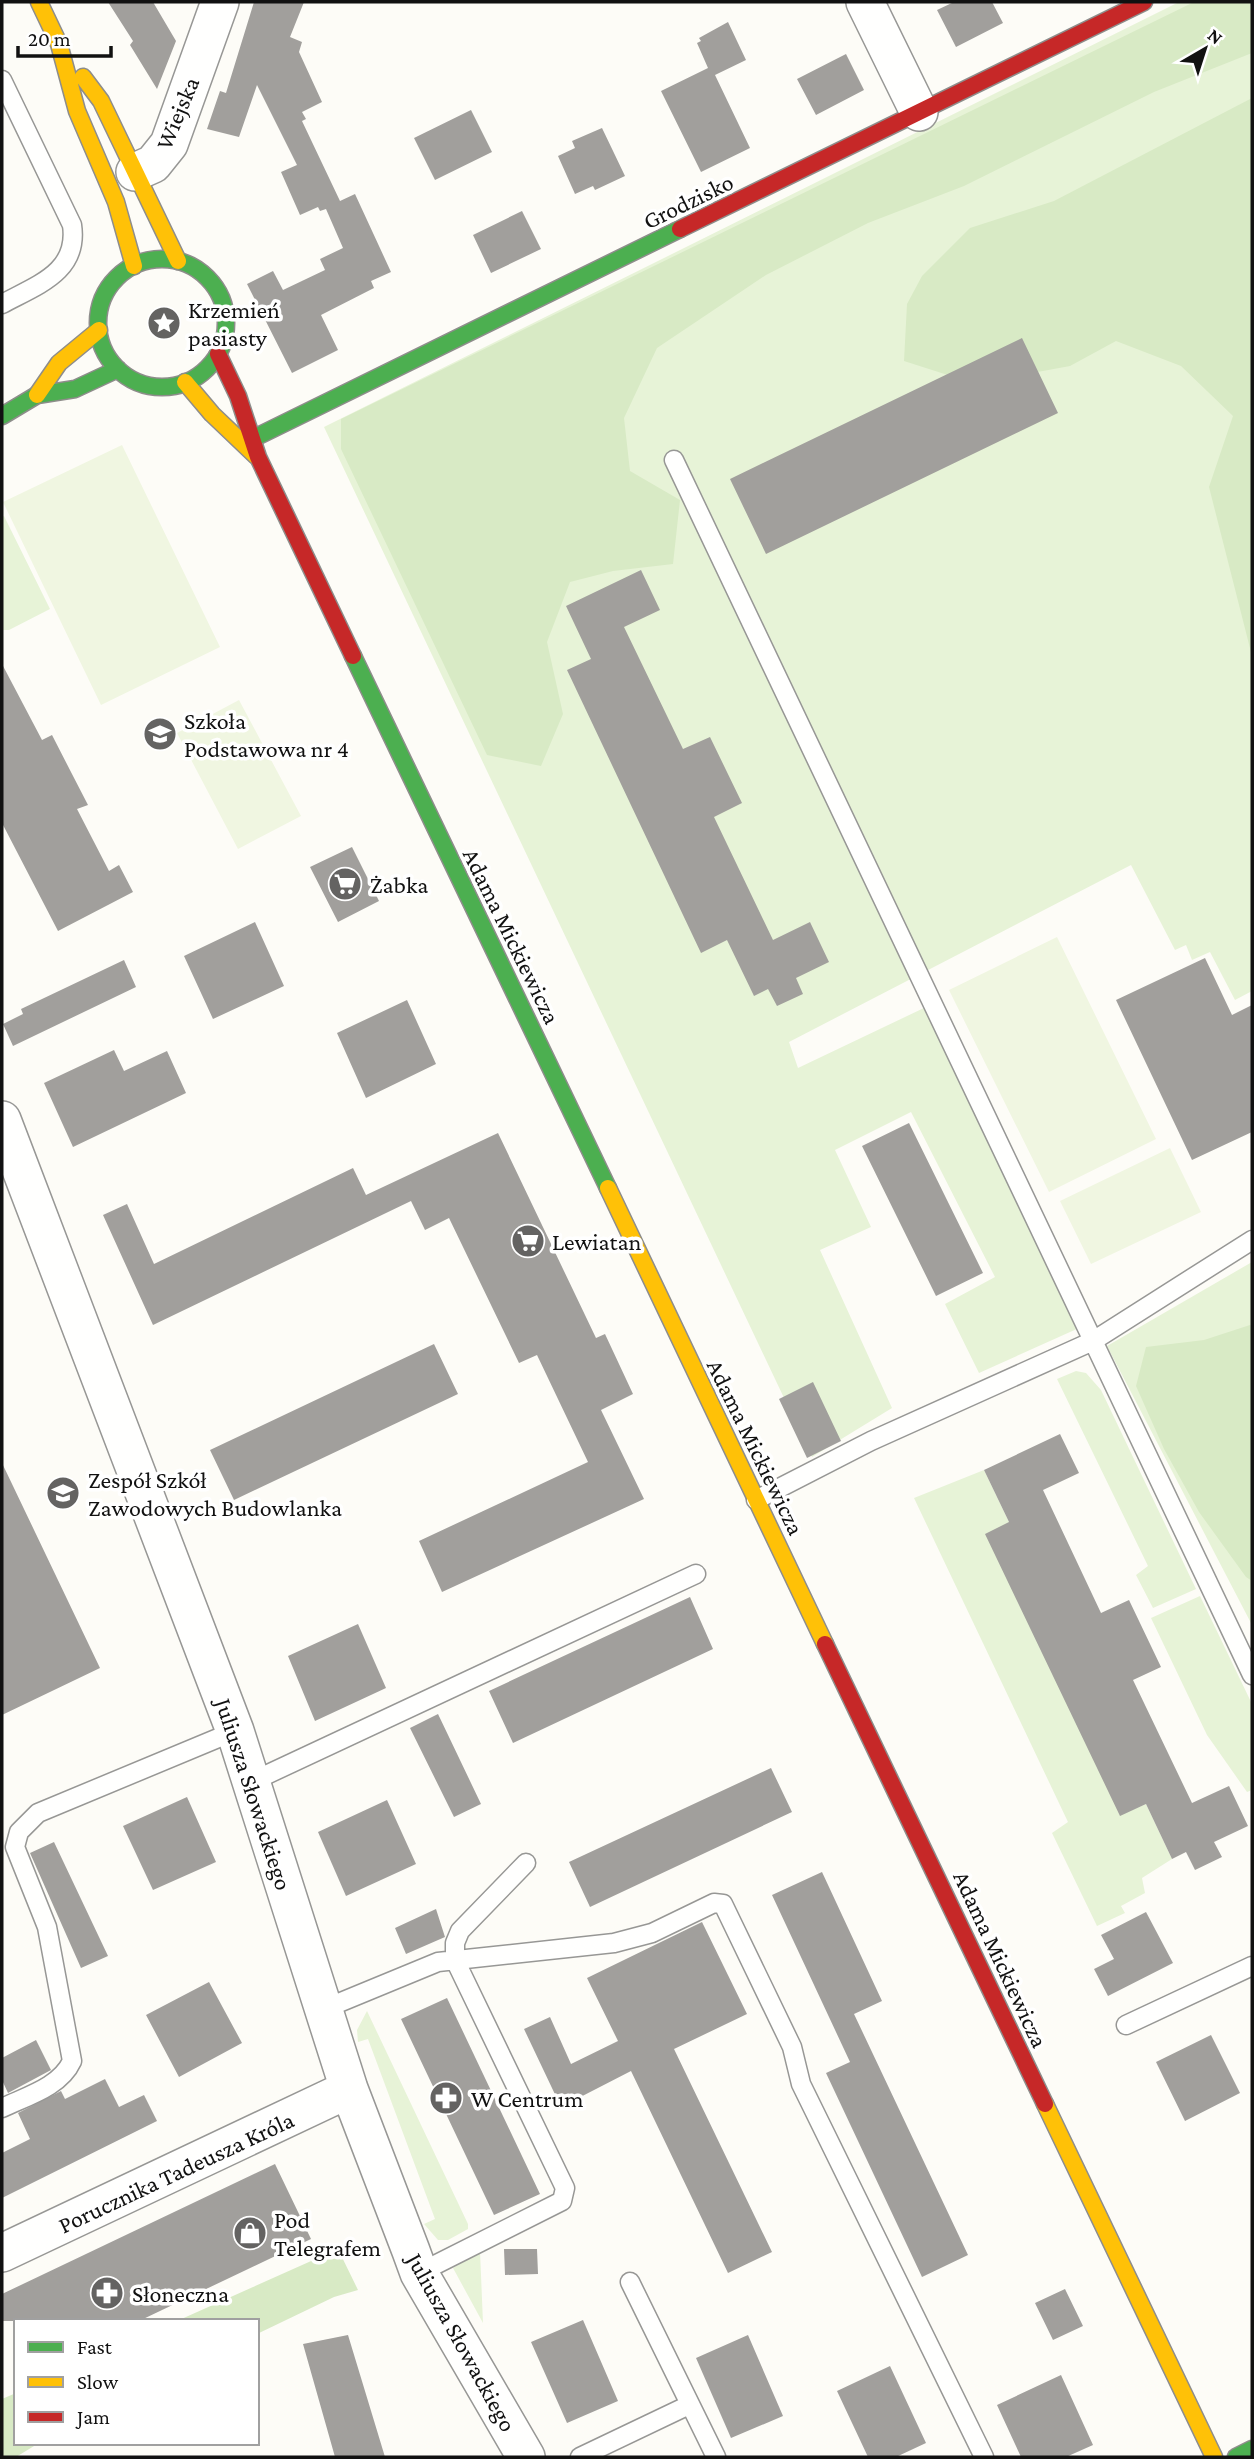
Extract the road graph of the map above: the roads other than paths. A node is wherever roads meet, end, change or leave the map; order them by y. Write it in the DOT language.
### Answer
graph roads {
  1 [pos="39,2"];
  2 [pos="220,2"];
  3 [pos="865,2"];
  4 [pos="1144,2"];
  5 [pos="59,44"];
  6 [pos="2,80"];
  7 [pos="919,112"];
  8 [pos="135,172"];
  9 [pos="178,261"];
  10 [pos="134,266"];
  11 [pos="2,304"];
  12 [pos="99,330"];
  13 [pos="218,354"];
  14 [pos="118,369"];
  15 [pos="185,382"];
  16 [pos="37,395"];
  17 [pos="2,416"];
  18 [pos="252,439"];
  19 [pos="258,457"];
  20 [pos="674,460"];
  21 [pos="2,1120"];
  22 [pos="1252,1240"];
  23 [pos="1093,1341"];
  24 [pos="756,1500"];
  25 [pos="696,1574"];
  26 [pos="1252,1675"];
  27 [pos="235,1731"];
  28 [pos="251,1782"];
  29 [pos="526,1863"];
  30 [pos="455,1960"];
  31 [pos="1252,1966"];
  32 [pos="324,2009"];
  33 [pos="1126,2025"];
  34 [pos="349,2089"];
  35 [pos="2,2108"];
  36 [pos="2,2253"];
  37 [pos="419,2273"];
  38 [pos="630,2282"];
  39 [pos="689,2405"];
  40 [pos="1252,2449"];
  41 [pos="526,2457"];
  42 [pos="580,2457"];
  43 [pos="716,2457"];
  44 [pos="984,2457"];
  45 [pos="1214,2457"];
  46 [pos="1236,2457"];
  1 -- 5 [label="street"];
  2 -- 8 [label="street, Wiejska"];
  3 -- 7 [label="street"];
  4 -- 7 [label="street, Grodzisko"];
  5 -- 8 [label="street"];
  5 -- 10 [label="street"];
  6 -- 11 [label="lane"];
  7 -- 18 [label="street, Grodzisko"];
  8 -- 9 [label="street"];
  9 -- 10 [label="street"];
  9 -- 13 [label="street"];
  10 -- 12 [label="street"];
  12 -- 14 [label="street"];
  12 -- 16 [label="street"];
  13 -- 15 [label="street"];
  13 -- 18 [label="street, Adama Mickiewicza"];
  14 -- 15 [label="street"];
  14 -- 16 [label="street"];
  15 -- 19 [label="street, Adama Mickiewicza"];
  16 -- 17 [label="street"];
  18 -- 19 [label="street, Adama Mickiewicza"];
  19 -- 24 [label="street, Adama Mickiewicza"];
  20 -- 23 [label="lane"];
  21 -- 27 [label="street, Juliusza Słowackiego"];
  22 -- 23 [label="lane"];
  23 -- 24 [label="lane"];
  23 -- 26 [label="lane"];
  24 -- 45 [label="street, Adama Mickiewicza"];
  25 -- 28 [label="lane"];
  27 -- 28 [label="street, Juliusza Słowackiego"];
  27 -- 35 [label="lane"];
  28 -- 32 [label="street, Juliusza Słowackiego"];
  29 -- 30 [label="lane"];
  30 -- 32 [label="lane"];
  30 -- 37 [label="lane"];
  30 -- 44 [label="lane"];
  31 -- 33 [label="lane"];
  32 -- 34 [label="street, Juliusza Słowackiego"];
  34 -- 36 [label="street, Porucznika Tadeusza Króla"];
  34 -- 37 [label="street, Juliusza Słowackiego"];
  37 -- 41 [label="street, Juliusza Słowackiego"];
  38 -- 39 [label="lane"];
  39 -- 42 [label="lane"];
  39 -- 43 [label="lane"];
  40 -- 46 [label="street"];
}
